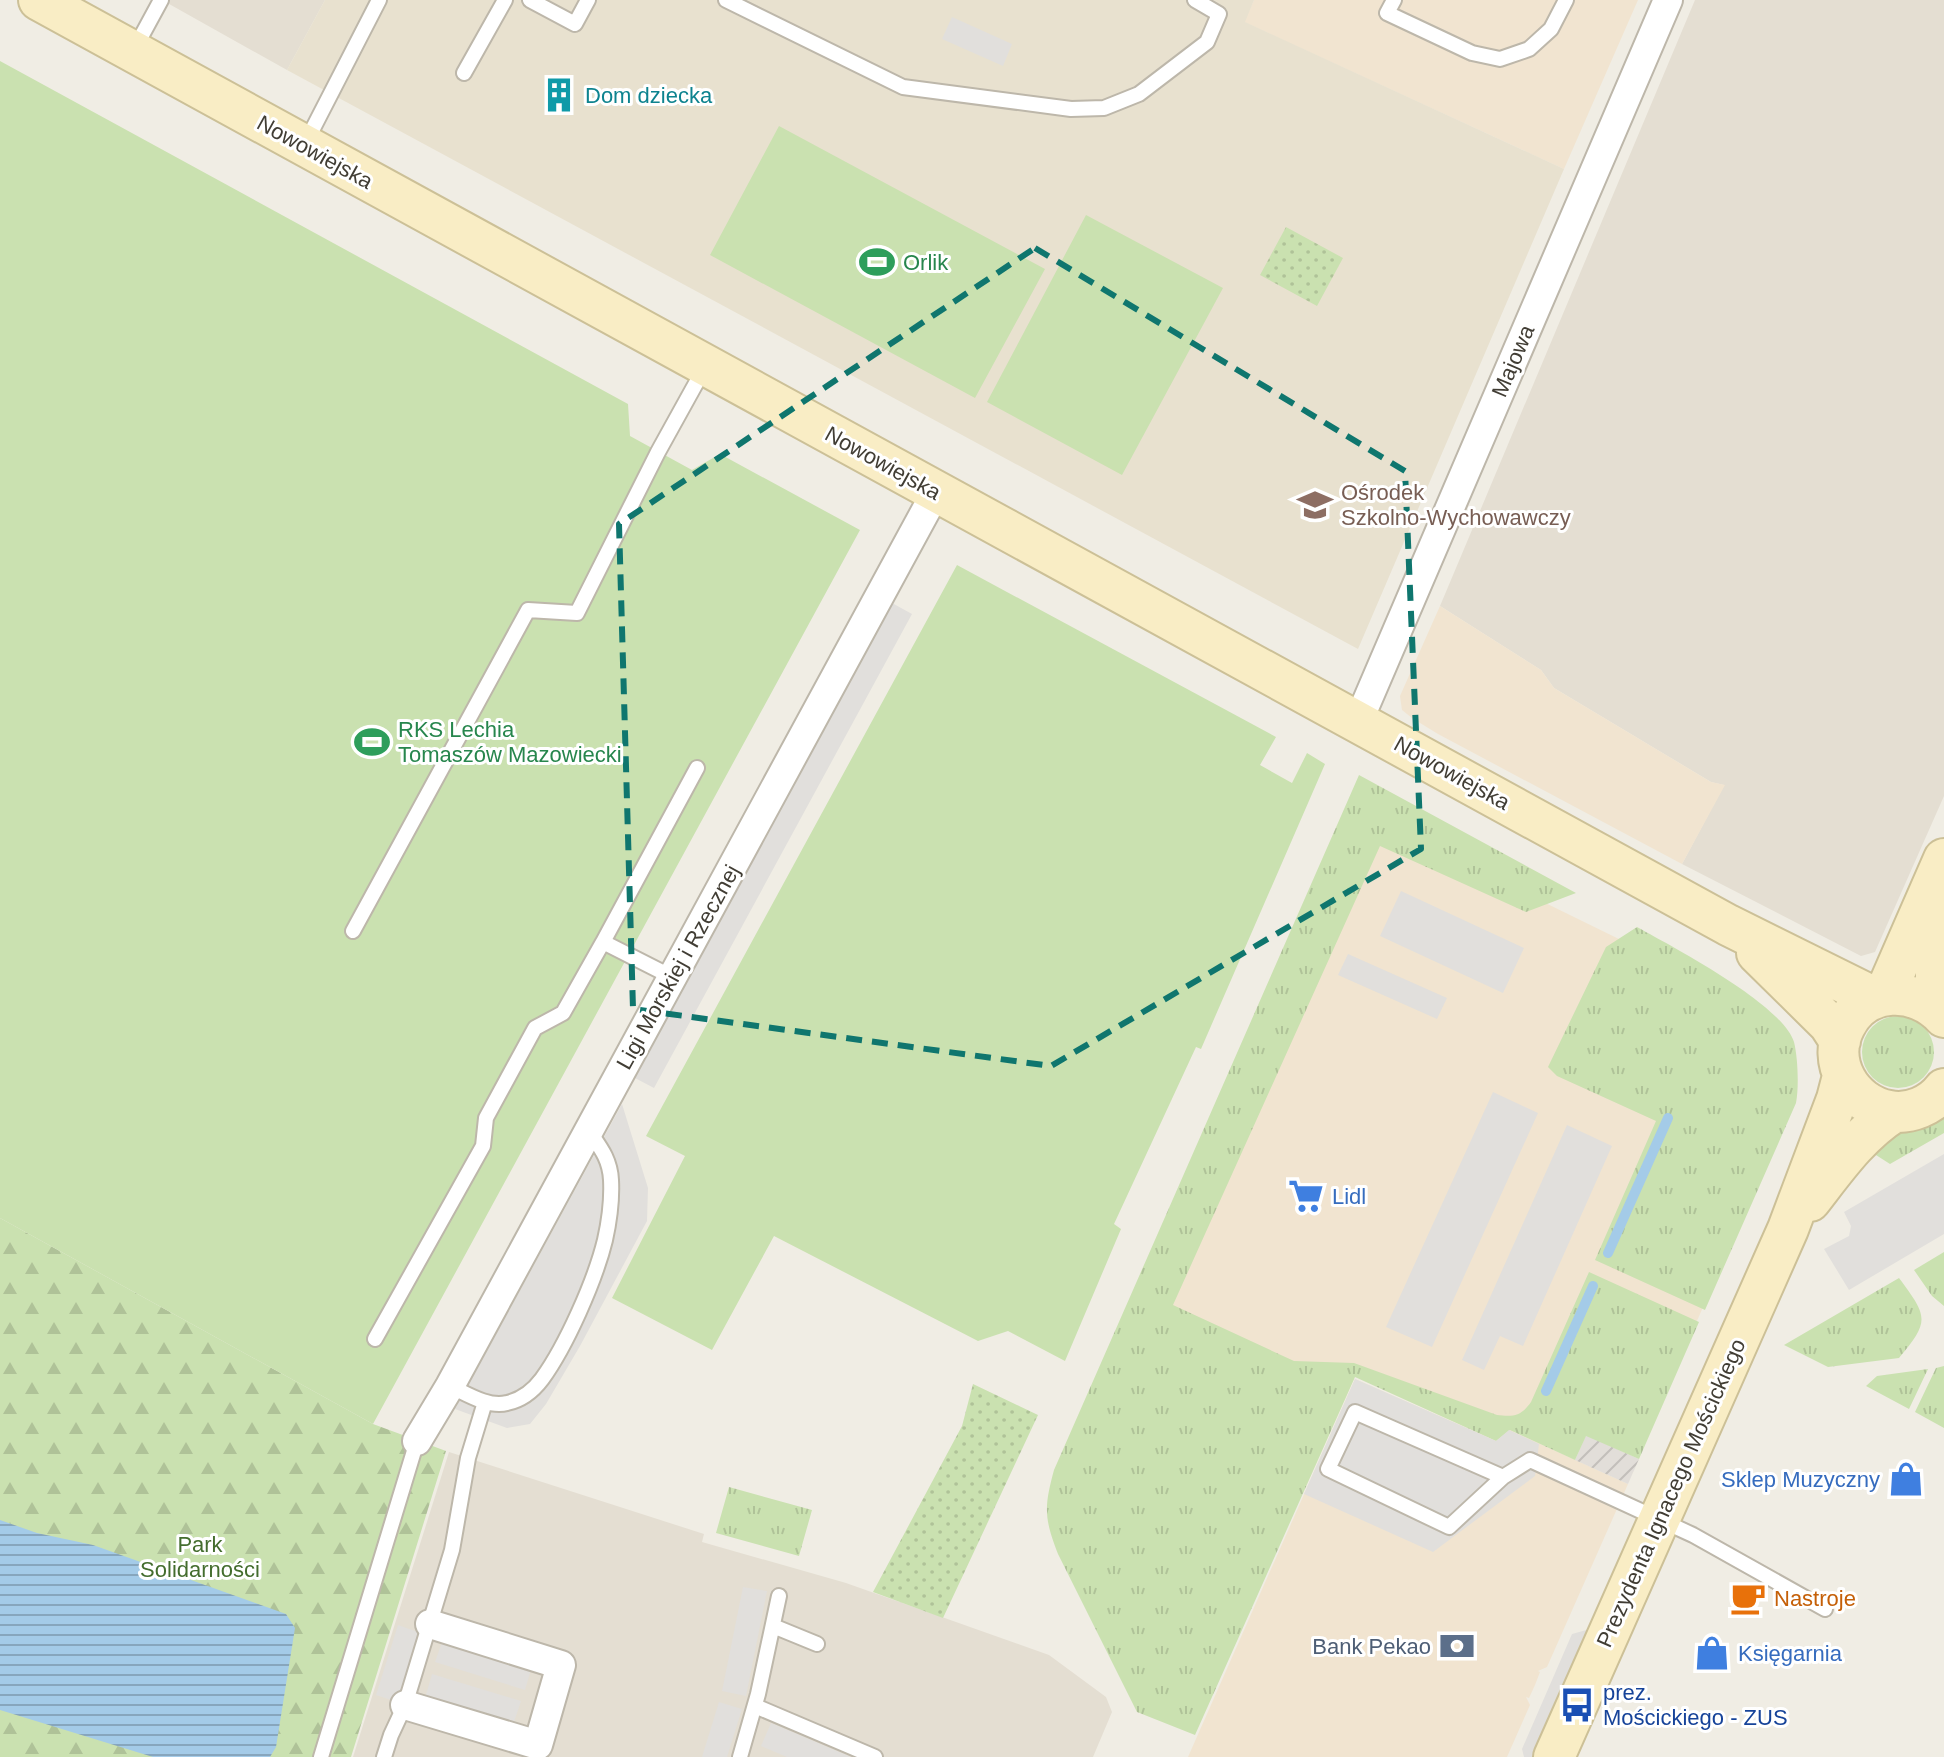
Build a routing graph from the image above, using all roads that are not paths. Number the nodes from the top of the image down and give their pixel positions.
1 (39, 0) edge
2 (161, 0) edge
3 (379, 0) edge
4 (505, 0) edge
5 (530, 0) edge
6 (588, 0) edge
7 (726, 0) edge
8 (1195, 0) edge
9 (1394, 0) edge
10 (1566, 0) edge
11 (1668, 0) edge
12 (133, 52) junction
13 (464, 73) dead end
14 (304, 146) junction
15 (705, 366) junction
16 (936, 492) junction
17 (1358, 722) junction
18 (697, 768) dead end
19 (1944, 859) edge
20 (1944, 908) edge
21 (1728, 925) junction
22 (353, 931) dead end
23 (603, 942) junction
24 (672, 977) junction
25 (1880, 996) junction
26 (1940, 1012) edge
27 (1841, 1058) junction
28 (1940, 1096) edge
29 (1894, 1112) junction
30 (589, 1131) junction
31 (1788, 1229) junction
32 (375, 1339) dead end
33 (450, 1386) junction
34 (485, 1402) junction
35 (417, 1441) joint
36 (1503, 1477) junction
37 (1659, 1518) junction
38 (779, 1596) dead end
39 (1825, 1609) dead end
40 (430, 1624) junction
41 (773, 1626) junction
42 (817, 1644) dead end
43 (405, 1705) junction
44 (755, 1706) junction
45 (321, 1757) edge
46 (384, 1757) edge
47 (740, 1757) edge
48 (875, 1757) edge
49 (1554, 1757) edge

1 - 12 street, Nowowiejska
2 - 12 lane
3 - 14 lane
4 - 13 lane
5 - 6 lane
7 - 8 lane
9 - 10 lane
11 - 17 street, Majowa
12 - 14 street, Nowowiejska
14 - 15 street, Nowowiejska
15 - 16 street, Nowowiejska
15 - 22 lane
16 - 17 street, Nowowiejska
16 - 24 street, Ligi Morskiej i Rzecznej
17 - 21 street, Nowowiejska
18 - 23 lane
19 - 25 street
20 - 26 street
21 - 25 street, Nowowiejska
21 - 27 street, Nowowiejska
23 - 24 lane
23 - 32 lane
24 - 30 street, Ligi Morskiej i Rzecznej
25 - 26 street, Nowowiejska
25 - 27 street, Prezydenta Ignacego Mościckiego
27 - 29 street, Nowowiejska
27 - 31 street, Prezydenta Ignacego Mościckiego
28 - 29 street
29 - 31 street, Prezydenta Ignacego Mościckiego
30 - 33 street, Ligi Morskiej i Rzecznej
30 - 34 lane
31 - 37 street, Prezydenta Ignacego Mościckiego
33 - 34 lane
33 - 35 street, Ligi Morskiej i Rzecznej
34 - 40 lane
35 - 45 lane
36 - 36 lane
36 - 37 lane
37 - 39 lane
37 - 49 street, Prezydenta Ignacego Mościckiego
38 - 41 lane
40 - 43 lane
40 - 43 street
41 - 42 lane
41 - 44 lane
43 - 46 lane
44 - 47 lane
44 - 48 lane

